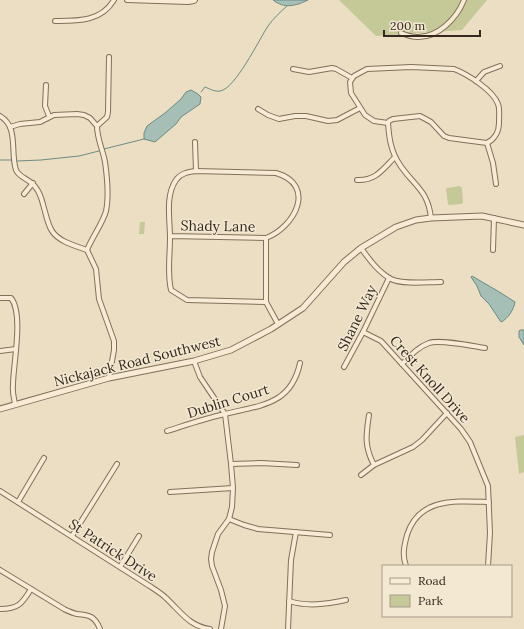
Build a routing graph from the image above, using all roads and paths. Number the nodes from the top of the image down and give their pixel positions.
1 (114, 0) edge
2 (127, 0) edge
3 (195, 0) edge
4 (464, 0) edge
5 (55, 21) dead end
6 (401, 33) dead end
7 (109, 57) dead end
8 (500, 66) dead end
9 (293, 69) dead end
10 (352, 78) junction
11 (476, 81) junction
12 (46, 85) dead end
13 (360, 108) junction
14 (258, 109) dead end
15 (0, 116) edge
16 (49, 116) junction
17 (388, 123) junction
18 (97, 126) junction
19 (10, 127) junction
20 (196, 142) dead end
21 (487, 143) junction
22 (395, 156) junction
23 (196, 171) junction
24 (357, 180) dead end
25 (33, 183) junction
26 (496, 184) dead end
27 (24, 194) dead end
28 (431, 218) junction
29 (494, 218) junction
30 (524, 225) edge
31 (170, 236) junction
32 (266, 238) junction
33 (361, 248) junction
34 (87, 250) junction
35 (493, 250) dead end
36 (389, 278) junction
37 (441, 282) dead end
38 (0, 298) edge
39 (266, 302) junction
40 (278, 324) junction
41 (363, 332) junction
42 (485, 348) dead end
43 (16, 349) junction
44 (0, 351) edge
45 (194, 361) junction
46 (300, 363) dead end
47 (402, 364) junction
48 (344, 367) dead end
49 (110, 378) junction
50 (15, 404) junction
51 (0, 408) edge
52 (447, 413) junction
53 (225, 414) junction
54 (369, 415) dead end
55 (167, 431) dead end
56 (44, 458) dead end
57 (117, 464) dead end
58 (230, 464) junction
59 (297, 465) dead end
60 (374, 465) junction
61 (361, 475) dead end
62 (233, 488) junction
63 (0, 491) edge
64 (170, 492) dead end
65 (18, 502) junction
66 (489, 502) junction
67 (229, 519) junction
68 (296, 532) junction
69 (330, 535) dead end
70 (72, 536) junction
71 (139, 536) dead end
72 (406, 565) edge
73 (488, 565) edge
74 (120, 567) junction
75 (0, 570) edge
76 (31, 590) junction
77 (346, 600) dead end
78 (289, 601) junction
79 (0, 609) edge
80 (100, 629) edge
81 (210, 629) edge
82 (221, 629) edge
83 (288, 629) edge

1 - 5 street
2 - 3 street
4 - 6 street
7 - 18 street
8 - 11 street
9 - 10 street
10 - 11 street
10 - 13 street
11 - 21 street
12 - 16 street
13 - 14 street
13 - 17 street
15 - 19 street
16 - 18 street
16 - 19 street
17 - 21 street
17 - 22 street
18 - 34 street
19 - 25 street
20 - 23 street
21 - 26 street
22 - 24 street
22 - 28 street
23 - 31 street
23 - 32 street
25 - 27 street
25 - 34 street
28 - 29 street, Nickajack Road Southwest
28 - 33 street, Nickajack Road Southwest
29 - 30 street, Nickajack Road Southwest
29 - 35 street
31 - 32 street, Shady Lane
31 - 39 street
32 - 39 street
33 - 36 street
33 - 40 street, Nickajack Road Southwest
34 - 49 street
36 - 37 street
36 - 41 street, Shane Way
38 - 43 street
39 - 40 street
40 - 45 street, Nickajack Road Southwest
41 - 47 street, Crest Knoll Drive
41 - 48 street, Shane Way
42 - 47 street
43 - 44 street
43 - 50 street
45 - 49 street, Nickajack Road Southwest
45 - 53 street
46 - 53 street, Dublin Court
47 - 52 street, Crest Knoll Drive
49 - 50 street, Nickajack Road Southwest
50 - 51 street, Nickajack Road Southwest
52 - 60 street
52 - 66 street, Crest Knoll Drive
53 - 55 street, Dublin Court
53 - 58 street
54 - 60 street
56 - 65 street
57 - 70 street
58 - 59 street
58 - 62 street
60 - 61 street
62 - 64 street
62 - 67 street
63 - 65 street, St Patrick Drive
65 - 70 street, St Patrick Drive
66 - 72 street
66 - 73 street, Crest Knoll Drive
67 - 68 street
67 - 82 street
68 - 69 street
68 - 78 street
70 - 74 street, St Patrick Drive
71 - 74 street
74 - 81 street, St Patrick Drive
75 - 76 street
76 - 79 street
76 - 80 street
77 - 78 street
78 - 83 street

